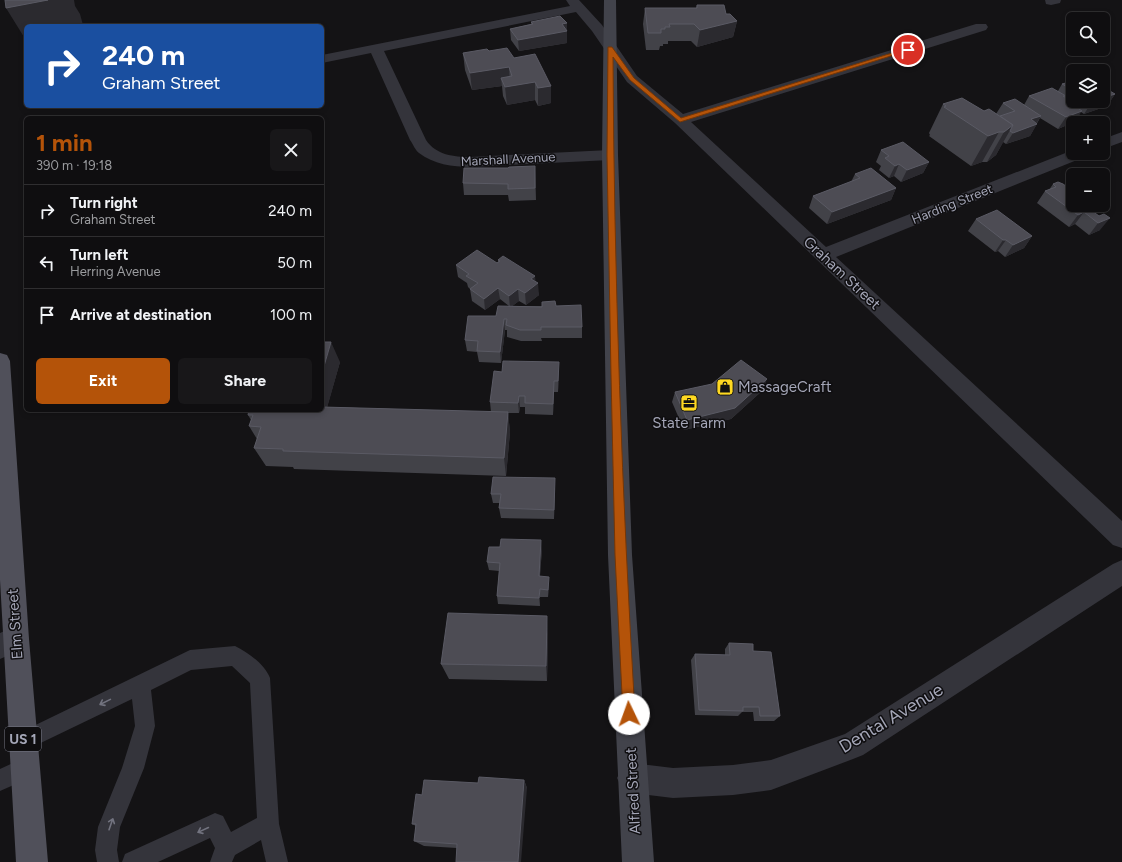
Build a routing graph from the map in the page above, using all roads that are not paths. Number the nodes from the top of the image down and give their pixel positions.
1 (610, 0) edge
2 (576, 4) edge
3 (981, 27) dead end
4 (376, 48) junction
5 (610, 49) junction
6 (324, 59) edge
7 (680, 120) junction
8 (1122, 137) edge
9 (1110, 141) edge
10 (610, 155) junction
11 (1066, 159) edge
12 (823, 255) junction
13 (0, 361) edge
14 (1122, 537) edge
15 (1122, 572) edge
16 (8, 643) edge
17 (140, 685) junction
18 (24, 741) junction
19 (26, 768) junction
20 (632, 778) junction
21 (0, 780) edge
22 (268, 824) junction
23 (224, 854) edge
24 (32, 862) edge
25 (108, 862) edge
26 (133, 862) edge
27 (277, 862) edge
28 (638, 862) edge

1 - 5 main road, Alfred Street
2 - 4 street
2 - 5 street, Graham Street
3 - 7 street
4 - 6 street
4 - 10 street, Marshall Avenue
5 - 7 street, Graham Street
5 - 10 main road, Alfred Street
7 - 12 street, Graham Street
8 - 9 street
10 - 20 main road, Alfred Street
11 - 12 street, Harding Street
12 - 14 street, Graham Street
13 - 16 main road, Elm Street / US 1
15 - 20 street, Dental Avenue
16 - 18 main road, Elm Street / US 1
17 -> 18 lane
17 - 22 lane
25 -> 17 lane
18 - 19 main road, Elm Street / US 1
19 - 21 lane
19 - 24 main road, Elm Street / US 1
20 - 28 main road, Alfred Street
22 - 23 lane
22 - 27 lane
23 -> 26 lane

